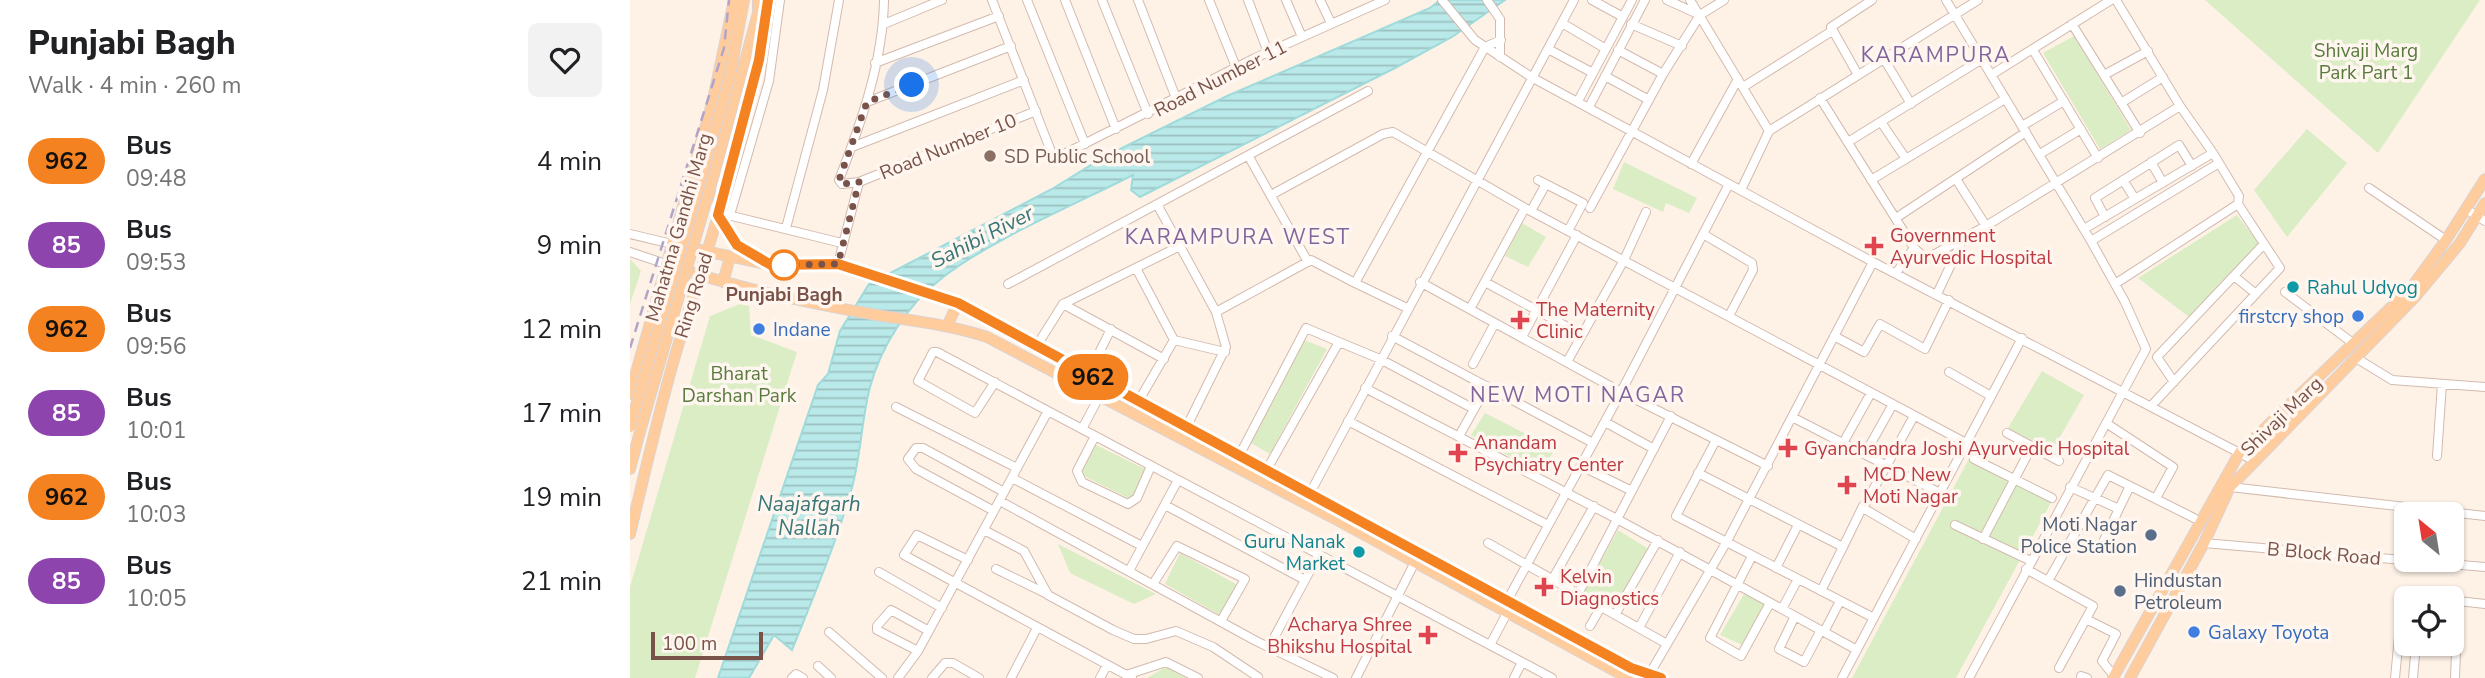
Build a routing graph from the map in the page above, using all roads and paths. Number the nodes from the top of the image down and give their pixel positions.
1 (734, 0) edge
2 (758, 0) edge
3 (768, 0) edge
4 (780, 0) edge
5 (839, 0) edge
6 (884, 0) edge
7 (942, 0) edge
8 (992, 0) edge
9 (1027, 0) edge
10 (1065, 0) edge
11 (1102, 0) edge
12 (1138, 0) edge
13 (1209, 0) edge
14 (1248, 0) edge
15 (1286, 0) edge
16 (1321, 0) edge
17 (1357, 0) edge
18 (1385, 0) edge
19 (1443, 0) edge
20 (1487, 0) edge
21 (1574, 0) edge
22 (1592, 0) edge
23 (1632, 0) edge
24 (1645, 0) edge
25 (1667, 0) edge
26 (1690, 0) edge
27 (1724, 0) edge
28 (1872, 0) edge
29 (1945, 0) edge
30 (1978, 0) edge
31 (2113, 0) edge
32 (743, 5) edge
33 (1362, 11) junction
34 (758, 13) junction
35 (1954, 14) junction
36 (1700, 15) junction
37 (999, 16) junction
38 (1623, 17) junction
39 (1331, 23) junction
40 (1562, 23) junction
41 (884, 24) junction
42 (1631, 24) junction
43 (2072, 24) junction
44 (1832, 31) junction
45 (1302, 37) junction
46 (1501, 40) junction
47 (1011, 46) junction
48 (1682, 46) junction
49 (1485, 47) junction
50 (1548, 49) junction
51 (1606, 49) junction
52 (1618, 50) junction
53 (2033, 50) junction
54 (2148, 51) junction
55 (1268, 52) junction
56 (1500, 57) junction
57 (1884, 59) junction
58 (1982, 59) junction
59 (759, 60) junction
60 (875, 63) junction
61 (1236, 67) junction
62 (1593, 73) junction
63 (1663, 74) junction
64 (1858, 75) junction
65 (1991, 75) junction
66 (2104, 75) junction
67 (1605, 76) junction
68 (2163, 77) junction
69 (1533, 78) junction
70 (1024, 80) junction
71 (1741, 83) junction
72 (1368, 91) dead end
73 (1176, 98) junction
74 (1820, 98) junction
75 (2005, 99) junction
76 (1649, 100) junction
77 (1578, 101) junction
78 (2064, 101) junction
79 (867, 102) junction
80 (2121, 103) junction
81 (1911, 104) junction
82 (2180, 106) junction
83 (1589, 107) junction
84 (1036, 111) junction
85 (1148, 114) junction
86 (1881, 121) junction
87 (1116, 129) junction
88 (2024, 129) junction
89 (2081, 129) junction
90 (1631, 131) junction
91 (1769, 131) junction
92 (2140, 133) junction
93 (1848, 142) junction
94 (1085, 144) junction
95 (852, 147) junction
96 (1427, 153) junction
97 (2213, 153) junction
98 (2039, 154) junction
99 (1249, 157) junction
100 (2098, 158) junction
101 (1906, 159) junction
102 (2151, 163) junction
103 (2219, 163) junction
104 (1691, 164) junction
105 (2192, 166) junction
106 (692, 177) junction
107 (1956, 179) junction
108 (1476, 180) junction
109 (1871, 180) junction
110 (2123, 180) junction
111 (2485, 180) edge
112 (859, 182) junction
113 (2057, 183) junction
114 (2163, 183) junction
115 (1729, 184) junction
116 (725, 188) junction
117 (2369, 188) dead end
118 (1741, 190) junction
119 (1271, 195) junction
120 (2135, 199) junction
121 (2485, 202) edge
122 (2238, 204) junction
123 (1158, 206) junction
124 (1590, 208) dead end
125 (2466, 209) junction
126 (1528, 210) junction
127 (1646, 212) dead end
128 (718, 214) junction
129 (730, 215) junction
130 (2105, 217) junction
131 (1896, 218) junction
132 (2481, 218) edge
133 (1986, 226) junction
134 (786, 228) junction
135 (2084, 229) junction
136 (1573, 233) junction
137 (630, 234) edge
138 (1703, 234) junction
139 (1963, 239) junction
140 (2446, 240) junction
141 (2091, 241) junction
142 (842, 243) junction
143 (672, 244) junction
144 (2264, 244) junction
145 (1180, 246) junction
146 (1914, 248) junction
147 (630, 252) edge
148 (706, 252) junction
149 (730, 257) junction
150 (1624, 260) junction
151 (1308, 262) junction
152 (1873, 262) junction
153 (838, 264) junction
154 (771, 265) junction
155 (671, 266) junction
156 (1136, 268) junction
157 (1896, 273) junction
158 (699, 274) junction
159 (2234, 276) junction
160 (723, 282) junction
161 (1420, 282) junction
162 (1485, 282) junction
163 (1355, 283) junction
164 (2115, 284) junction
165 (1008, 285) dead end
166 (1674, 287) junction
167 (2285, 292) dead end
168 (1937, 294) junction
169 (2256, 294) junction
170 (1949, 300) junction
171 (958, 303) junction
172 (1063, 304) junction
173 (1406, 308) junction
174 (1470, 309) junction
175 (1537, 309) junction
176 (1216, 312) junction
177 (1729, 316) junction
178 (1495, 323) junction
179 (948, 324) junction
180 (1111, 329) junction
181 (1582, 335) junction
182 (1834, 335) junction
183 (1392, 336) junction
184 (1522, 337) junction
185 (2022, 338) junction
186 (1174, 340) junction
187 (1339, 342) junction
188 (2354, 344) junction
189 (1036, 347) junction
190 (676, 351) junction
191 (1225, 352) junction
192 (642, 355) junction
193 (2356, 358) junction
194 (1164, 359) junction
195 (1380, 359) junction
196 (1567, 362) junction
197 (1473, 364) dead end
198 (1819, 364) junction
199 (1949, 372) dead end
200 (1088, 375) junction
201 (995, 382) junction
202 (2174, 382) junction
203 (2442, 384) junction
204 (1487, 386) junction
205 (2485, 387) edge
206 (1365, 388) junction
207 (2124, 391) junction
208 (1621, 392) junction
209 (1871, 393) junction
210 (630, 394) edge
211 (1991, 396) junction
212 (1099, 397) junction
213 (1138, 402) junction
214 (1893, 404) junction
215 (2152, 405) junction
216 (896, 407) dead end
217 (1474, 409) junction
218 (1048, 411) junction
219 (1671, 416) junction
220 (1914, 416) junction
221 (1792, 417) junction
222 (1348, 421) junction
223 (1605, 422) junction
224 (2106, 423) junction
225 (630, 427) edge
226 (1186, 428) junction
227 (1082, 429) junction
228 (2007, 433) dead end
229 (1095, 436) junction
230 (1459, 436) junction
231 (1716, 440) junction
232 (1593, 443) junction
233 (1843, 443) junction
234 (1966, 443) junction
235 (2032, 446) junction
236 (1654, 449) junction
237 (2241, 452) junction
238 (1866, 454) junction
239 (1239, 456) junction
240 (2437, 456) dead end
241 (1974, 459) dead end
242 (2253, 460) junction
243 (2059, 461) dead end
244 (1887, 465) junction
245 (1151, 466) junction
246 (1581, 466) junction
247 (1768, 466) junction
248 (1017, 468) junction
249 (630, 469) edge
250 (1266, 471) junction
251 (1698, 474) junction
252 (1012, 478) junction
253 (2015, 480) junction
254 (1178, 481) junction
255 (2130, 486) junction
256 (2070, 487) junction
257 (2230, 487) junction
258 (1632, 491) junction
259 (1566, 492) junction
260 (1940, 493) junction
261 (1309, 495) junction
262 (1002, 497) junction
263 (2095, 497) junction
264 (2052, 498) dead end
265 (2156, 498) junction
266 (1749, 499) junction
267 (1165, 505) junction
268 (1594, 506) junction
269 (1863, 506) junction
270 (2119, 509) junction
271 (994, 511) junction
272 (2485, 516) edge
273 (2194, 518) dead end
274 (1617, 519) junction
275 (1548, 525) junction
276 (1798, 525) junction
277 (1955, 525) dead end
278 (984, 530) junction
279 (630, 534) edge
280 (1916, 539) junction
281 (1983, 539) junction
282 (1658, 540) junction
283 (2104, 540) dead end
284 (1488, 543) dead end
285 (1726, 543) junction
286 (2204, 543) junction
287 (1142, 546) junction
288 (1843, 547) junction
289 (1680, 552) junction
290 (1319, 554) junction
291 (1752, 556) junction
292 (968, 560) junction
293 (2031, 561) junction
294 (1415, 562) junction
295 (1526, 565) junction
296 (2485, 567) edge
297 (1776, 568) junction
298 (996, 569) dead end
299 (2026, 569) junction
300 (1710, 570) junction
301 (1129, 571) junction
302 (879, 572) dead end
303 (1798, 579) junction
304 (1305, 580) junction
305 (1552, 580) junction
306 (2048, 581) junction
307 (955, 584) junction
308 (1153, 584) junction
309 (1737, 585) junction
310 (1821, 591) junction
311 (1578, 594) junction
312 (1048, 595) junction
313 (1398, 596) junction
314 (1507, 601) junction
315 (1840, 601) junction
316 (1770, 603) junction
317 (2485, 604) edge
318 (1601, 607) junction
319 (942, 608) junction
320 (1782, 609) junction
321 (1507, 613) junction
322 (1615, 615) junction
323 (1795, 616) junction
324 (1874, 618) junction
325 (2086, 619) junction
326 (1221, 621) junction
327 (1590, 626) dead end
328 (1037, 628) junction
329 (1639, 628) junction
330 (929, 631) junction
331 (1822, 631) junction
332 (829, 632) dead end
333 (1667, 644) junction
334 (1490, 645) junction
335 (1269, 647) junction
336 (1857, 650) junction
337 (918, 652) junction
338 (2397, 656) edge
339 (2415, 656) edge
340 (1522, 662) junction
341 (2137, 664) junction
342 (1107, 665) junction
343 (818, 666) dead end
344 (2059, 668) dead end
345 (1318, 675) edge
346 (1649, 675) junction
347 (1129, 676) edge
348 (2113, 677) edge
349 (792, 678) edge
350 (803, 678) edge
351 (831, 678) edge
352 (882, 678) edge
353 (898, 678) edge
354 (932, 678) edge
355 (979, 678) edge
356 (1012, 678) edge
357 (1100, 678) edge
358 (1198, 678) edge
359 (1259, 678) edge
360 (1333, 678) edge
361 (1356, 678) edge
362 (1514, 678) edge
363 (1552, 678) edge
364 (1628, 678) edge
365 (1661, 678) edge
366 (1842, 678) edge
367 (1969, 678) edge
368 (2130, 678) edge
369 (2136, 678) edge
370 (2395, 678) edge
371 (2413, 678) edge
372 (2455, 678) edge

1 - 106 main road, Mahatma Gandhi Marg
2 - 34 main road
3 - 59 main road, Ring Road
4 - 129 street
5 - 134 street
6 - 41 street
7 - 41 street
8 - 37 street
9 - 94 street
10 - 87 street
11 - 85 street
12 - 73 street
13 - 61 street
14 - 55 street
15 - 45 street
16 - 39 street
17 - 33 street
18 - 33 street, Road Number 11
19 - 49 street
20 - 46 street
21 - 40 street
22 - 38 street
23 - 38 street
24 - 42 street
25 - 36 street
26 - 36 street
27 - 36 street
28 - 44 street
29 - 35 street
30 - 35 street
31 - 43 street
31 - 54 street
32 - 225 main road, bridge
33 - 39 street, Road Number 11
34 - 59 main road
34 - 249 main road, bridge
35 - 57 street
35 - 58 street
36 - 48 street
36 - 71 street
37 - 47 street
37 - 60 street
38 - 51 street
39 - 45 street, Road Number 11
40 - 50 street
40 - 51 street
41 - 60 street
42 - 48 street
42 - 52 street
43 - 53 street
43 - 66 street
44 - 64 street
44 - 71 street
45 - 55 street, Road Number 11
46 - 49 street
46 - 56 street
47 - 70 street
47 - 79 street
48 - 63 street
49 - 56 street
49 - 96 street
50 - 62 street
50 - 69 street
51 - 62 street
52 - 63 street
52 - 67 street
53 - 65 street
53 - 78 street
54 - 66 street
54 - 68 street
55 - 61 street, Road Number 11
56 - 69 street
57 - 64 street
57 - 81 street
58 - 65 street
58 - 81 street
59 - 116 main road, Ring Road
60 - 79 street
61 - 73 street, Road Number 11
62 - 77 street
63 - 76 street
64 - 74 street
65 - 75 street
66 - 80 street
67 - 76 street
67 - 83 street
68 - 80 street
68 - 82 street
69 - 77 street
69 - 108 street
70 - 84 street
70 - 95 street
71 - 91 street
71 - 104 street
72 - 99 street
73 - 85 street, Road Number 11
74 - 91 street
74 - 93 street
75 - 88 street
75 - 101 street
76 - 90 street
77 - 83 street
78 - 88 street
78 - 89 street
79 - 95 street
80 - 92 street
81 - 86 street
82 - 92 street
82 - 97 street
83 - 90 street
84 - 94 street, Road Number 11
84 - 112 street, Road Number 10
85 - 87 street, Road Number 11
86 - 93 street
86 - 101 street
87 - 94 street, Road Number 11
88 - 98 street
88 - 107 street
89 - 98 street
89 - 100 street
90 - 104 street
90 - 124 street
91 - 118 street
92 - 100 street
93 - 109 street
95 - 112 street
96 - 108 street
96 - 119 street
96 - 163 street
97 - 103 street
97 - 105 street
98 - 113 street
99 - 119 street
99 - 123 street
100 - 113 street
101 - 109 street
102 - 105 street
102 - 110 street
102 - 114 street
103 - 122 street
103 - 141 street
104 - 115 street
105 - 114 street
106 - 116 main road
106 - 143 main road, Mahatma Gandhi Marg
107 - 131 street
107 - 133 street
108 - 126 street
108 - 161 street
109 - 131 street
110 - 120 street
110 - 130 street
111 - 125 main road, Shivaji Marg
112 - 142 street
113 - 133 street
113 - 135 street
114 - 120 street
115 - 118 street
115 - 138 street
116 - 128 main road, Ring Road
117 - 140 street
118 - 152 street
119 - 151 street
120 - 130 street
121 - 132 main road, Shivaji Marg
122 - 144 street
122 - 164 street
123 - 145 street
123 - 165 street
125 - 132 street
125 - 140 main road, Shivaji Marg
126 - 136 street
126 - 136 street
126 - 162 street
127 - 150 street
128 - 129 street
128 - 148 main road, Ring Road
128 - 154 main road
129 - 134 street
130 - 135 street
131 - 146 street
132 - 193 main road, Shivaji Marg
133 - 139 street
134 - 142 street
135 - 141 street
136 - 150 street
136 - 175 street
137 - 143 street
138 - 166 street
138 - 177 street
139 - 146 street
139 - 168 street
140 - 188 main road, Shivaji Marg
141 - 164 street
142 - 153 street
143 - 148 main road
143 - 155 main road, Mahatma Gandhi Marg
144 - 159 street
144 - 169 street
145 - 156 street
145 - 176 street
146 - 157 street
147 - 155 street
148 - 149 main road
148 - 158 main road, Ring Road
149 - 154 main road
149 - 160 main road
150 - 166 street
150 - 181 street
151 - 163 street
151 - 176 street
152 - 157 street
152 - 182 street
153 - 154 main road
153 - 171 main road
155 - 158 main road
155 - 192 main road, Mahatma Gandhi Marg
156 - 172 street
156 - 186 street
157 - 168 street
158 - 160 main road
158 - 190 main road, Ring Road
159 - 169 street
159 - 202 street
160 - 179 main road
161 - 173 street
161 - 174 street
162 - 174 street
162 - 175 street
163 - 173 street
164 - 207 street
166 - 177 street
166 - 208 street
167 - 188 street
168 - 170 street
169 - 202 street
170 - 182 street
170 - 185 street
171 - 179 main road
171 - 189 main road
172 - 180 street
172 - 189 street
173 - 183 street
174 - 178 street
175 - 181 street
175 - 184 street
176 - 191 street
177 - 198 street
178 - 184 street
178 - 197 street
179 - 212 main road
180 - 194 street
180 - 200 street
181 - 196 street
182 - 198 street
183 - 195 street
183 - 204 street
184 - 196 street
185 - 207 street
185 - 211 street
186 - 191 street
186 - 194 street
187 - 195 street
187 - 239 street
187 - 250 street
188 - 237 main road, Shivaji Marg
189 - 200 main road
190 - 192 main road
190 - 279 main road, Ring Road
191 - 226 street
192 - 210 main road, Mahatma Gandhi Marg
193 - 203 street
193 - 242 main road, Shivaji Marg
194 - 213 street
195 - 206 street
195 - 217 street
196 - 208 street
198 - 209 street
198 - 221 street
199 - 211 street
200 - 213 main road
201 - 201 street
201 - 218 street
202 - 215 street
203 - 205 street
203 - 240 street
204 - 217 street
204 - 232 street
206 - 222 street
206 - 230 street
207 - 215 street
207 - 224 street
208 - 219 street
208 - 223 street
209 - 214 street
209 - 233 street
211 - 234 street
212 - 227 street
212 - 294 main road
213 - 226 main road
214 - 220 street
214 - 238 street
215 - 237 street
216 - 248 street
217 - 230 street
218 - 227 street
218 - 248 street
219 - 231 street
219 - 236 street
220 - 234 street
220 - 244 street
221 - 233 street
221 - 247 street
222 - 261 street
222 - 275 street
223 - 232 street
223 - 236 street
224 - 256 street
224 - 265 street
226 - 239 main road
227 - 229 street
228 - 235 street
229 - 245 street
229 - 245 street
230 - 259 street
231 - 247 street
231 - 251 street
232 - 246 street
233 - 238 street
234 - 260 street
235 - 243 street
235 - 253 street
236 - 258 street
237 - 242 street
237 - 348 main road, Shivaji Marg
238 - 244 street
239 - 250 main road
241 - 253 street
242 - 257 main road, Shivaji Marg
244 - 260 street
244 - 269 street
245 - 254 street
246 - 258 street
246 - 259 street
247 - 266 street
248 - 252 street
250 - 261 main road
251 - 266 street
251 - 285 street
252 - 262 street
252 - 287 street
253 - 264 street
253 - 281 street
254 - 267 street
254 - 290 street
255 - 263 street
255 - 265 street
255 - 270 street
256 - 263 street
256 - 293 street
257 - 272 street
257 - 286 main road, Shivaji Marg
258 - 274 street
259 - 268 street
259 - 275 street
260 - 280 street
261 - 314 main road
262 - 271 street
262 - 271 street
262 - 301 street
263 - 270 street
263 - 306 street
265 - 273 street
266 - 276 street
266 - 285 street
267 - 287 street
267 - 304 street
268 - 274 street
268 - 305 street
269 - 280 street
269 - 288 street
270 - 283 street
271 - 278 street
274 - 282 street
274 - 311 street
275 - 295 street
276 - 288 street
276 - 297 street
277 - 281 street
278 - 292 street
278 - 312 street
280 - 324 street
281 - 293 street
282 - 289 street
282 - 322 street
284 - 295 street
285 - 291 street
285 - 300 street
286 - 296 street, B Block Road
286 - 341 main road, Shivaji Marg
287 - 301 street
288 - 310 street
289 - 300 street
289 - 329 street
290 - 304 street
290 - 313 street
291 - 297 street
291 - 309 street
292 - 307 street
292 - 307 street
293 - 299 street
294 - 313 street
294 - 321 main road
295 - 305 street
295 - 314 street
297 - 303 street
298 - 312 street
299 - 306 street
299 - 367 street
300 - 309 street
300 - 333 street
301 - 308 street
302 - 319 street
303 - 310 street
303 - 320 street
304 - 335 street
305 - 311 street
306 - 325 street
307 - 319 street
307 - 328 street
308 - 326 street
308 - 326 street
309 - 316 street
309 - 316 street
310 - 315 street
311 - 318 street
312 - 359 street
313 - 334 street
313 - 361 street
314 - 346 main road
315 - 324 street
315 - 331 street
316 - 320 street
317 - 372 street
318 - 322 street
318 - 327 street
319 - 330 street
320 - 323 street
321 - 334 street
321 - 364 main road
322 - 329 street
323 - 331 street
323 - 331 street
324 - 336 street
325 - 344 street
325 - 348 street
326 - 335 street
328 - 342 street
328 - 356 street
329 - 333 street
330 - 337 street
330 - 337 street
331 - 336 street
332 - 352 street
333 - 346 street
334 - 340 street
335 - 345 street
336 - 366 street
337 - 353 street
338 - 370 street
339 - 371 street
340 - 362 street
340 - 363 street
341 - 368 main road, Shivaji Marg
341 - 369 main road
342 - 347 street
342 - 357 street
343 - 351 street
345 - 360 street
346 - 365 main road
347 - 358 street
349 - 350 street
354 - 355 street

